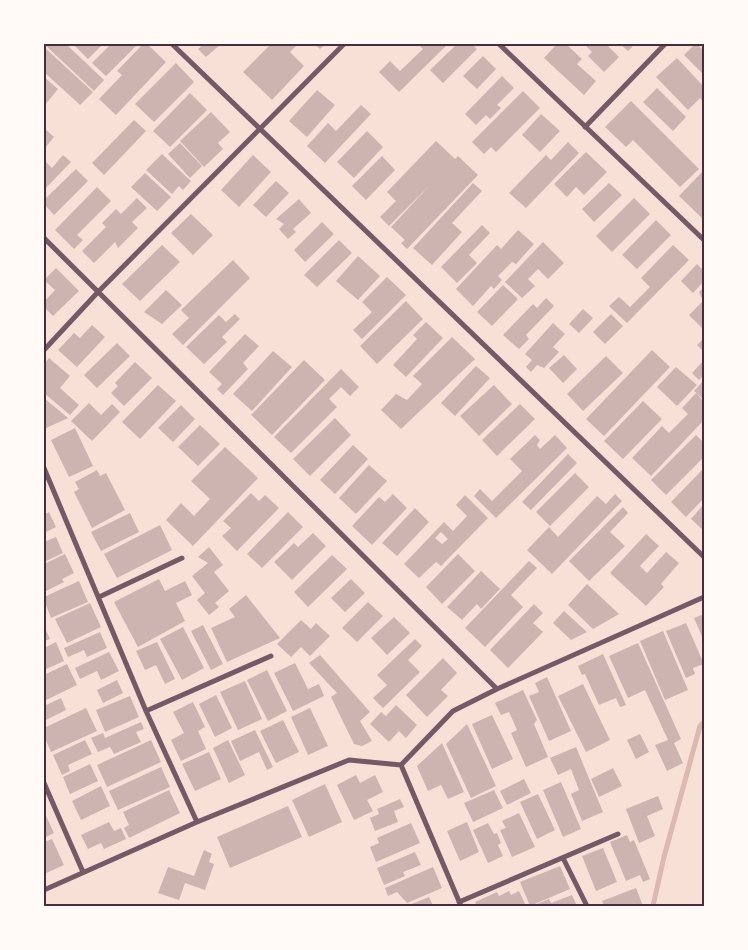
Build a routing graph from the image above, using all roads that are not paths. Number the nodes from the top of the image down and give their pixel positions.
1 (172, 44) edge
2 (344, 44) edge
3 (500, 44) edge
4 (665, 44) edge
5 (585, 127) junction
6 (260, 129) junction
7 (44, 238) edge
8 (704, 240) edge
9 (98, 292) junction
10 (44, 350) edge
11 (44, 468) edge
12 (704, 557) edge
13 (182, 558) dead end
14 (99, 597) junction
15 (704, 598) edge
16 (272, 656) dead end
17 (497, 688) junction
18 (146, 711) junction
19 (401, 765) junction
20 (44, 784) edge
21 (197, 822) junction
22 (618, 834) dead end
23 (563, 858) junction
24 (83, 872) junction
25 (44, 890) edge
26 (460, 904) edge
27 (586, 906) edge

1 - 6 street
2 - 6 street
3 - 5 street
4 - 5 street
5 - 8 street
6 - 9 street
6 - 12 street
7 - 9 street
9 - 10 street
9 - 17 street
11 - 14 street
13 - 14 street
14 - 18 street
15 - 17 street
16 - 18 street
17 - 19 street
18 - 21 street
19 - 21 street
19 - 26 street
20 - 24 street
21 - 24 street
22 - 23 street
23 - 26 street
23 - 27 street
24 - 25 street

